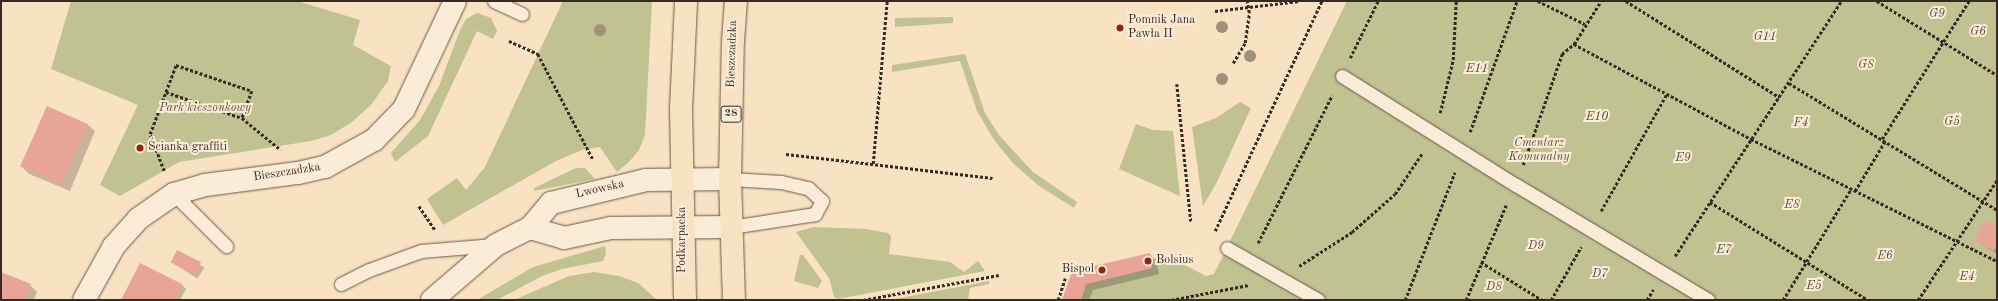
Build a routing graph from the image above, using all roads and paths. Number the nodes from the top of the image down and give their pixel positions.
1 (455, 1) edge
2 (494, 1) edge
3 (686, 1) edge
4 (736, 1) edge
5 (887, 1) edge
6 (1247, 1) edge
7 (1299, 1) edge
8 (1322, 1) edge
9 (1378, 1) edge
10 (1456, 1) edge
11 (1538, 1) edge
12 (1601, 1) edge
13 (1626, 1) edge
14 (1840, 1) edge
15 (1877, 1) edge
16 (1969, 1) edge
17 (1248, 7) junction
18 (1215, 11) dead end
19 (522, 14) dead end
20 (1585, 24) junction
21 (509, 42) dead end
22 (1943, 43) junction
23 (1574, 44) junction
24 (1233, 63) dead end
25 (1997, 75) edge
26 (1342, 76) junction
27 (1789, 83) junction
28 (1176, 84) dead end
29 (166, 92) junction
30 (1666, 95) junction
31 (1779, 97) junction
32 (242, 118) junction
33 (1435, 134) junction
34 (1751, 139) junction
35 (1884, 140) junction
36 (283, 151) dead end
37 (786, 154) dead end
38 (593, 158) dead end
39 (873, 164) junction
40 (165, 174) dead end
41 (993, 178) dead end
42 (730, 179) junction
43 (683, 180) junction
44 (1997, 180) edge
45 (1516, 185) junction
46 (1851, 189) junction
47 (1855, 191) junction
48 (174, 194) junction
49 (1710, 202) junction
50 (1983, 203) junction
51 (419, 206) dead end
52 (1997, 210) edge
53 (1191, 221) dead end
54 (731, 227) junction
55 (530, 228) junction
56 (684, 228) junction
57 (1591, 229) junction
58 (437, 232) dead end
59 (1214, 232) dead end
60 (1957, 242) junction
61 (496, 245) junction
62 (226, 246) dead end
63 (1227, 248) dead end
64 (1250, 260) junction
65 (1997, 261) edge
66 (1481, 262) junction
67 (1807, 262) junction
68 (1664, 273) junction
69 (999, 275) dead end
70 (1065, 278) dead end
71 (1281, 278) junction
72 (341, 284) dead end
73 (84, 300) edge
74 (432, 300) edge
75 (685, 300) edge
76 (734, 300) edge
77 (863, 300) edge
78 (1058, 300) edge
79 (1171, 300) edge
80 (1318, 300) edge
81 (1466, 300) edge
82 (1542, 300) edge
83 (1551, 300) edge
84 (1647, 300) edge
85 (1708, 300) edge
86 (1783, 300) edge
87 (1868, 300) edge
88 (1918, 300) edge

1 - 48 main road, Bieszczadzka
2 - 19 lane
3 - 43 main road
4 - 42 main road, Bieszczadzka / 28
5 - 39 path
6 - 17 path
7 - 17 path
8 - 59 path
9 - 26 path
10 - 33 path
11 - 20 path
12 - 20 path
13 - 31 path
14 - 27 path
15 - 22 path
16 - 22 path
17 - 18 path
17 - 24 path
20 - 23 path
21 - 38 path
22 - 25 path
22 - 35 path
23 - 30 path
23 - 45 path
26 - 33 lane
26 - 64 path
27 - 31 path
27 - 35 path
28 - 53 path
29 - 32 path
29 - 32 path
29 - 40 path
30 - 34 path
30 - 57 path
31 - 34 path
32 - 36 path
33 - 45 lane
33 - 71 path
34 - 46 path
34 - 49 path
35 - 47 path
35 - 50 path
37 - 39 path
39 - 41 path
42 - 43 main road, Lwowska
42 - 54 main road, Bieszczadzka / 28
42 - 54 lane
43 - 55 main road, Lwowska
43 - 56 main road, Podkarpacka
44 - 50 path
45 - 57 lane
45 - 66 path
46 - 47 path
46 - 67 path
47 - 60 path
48 - 62 lane
48 - 73 main road, Bieszczadzka
49 - 67 path
49 - 68 path
50 - 52 path
50 - 60 path
51 - 58 path
54 - 56 main road
54 - 76 main road, 28
55 - 56 main road
55 - 61 main road, Lwowska
56 - 75 main road, Podkarpacka
57 - 68 lane
57 - 83 path
60 - 65 path
60 - 88 path
61 - 72 lane
61 - 74 main road, Lwowska
63 - 64 lane
64 - 71 lane
66 - 81 path
66 - 82 path
67 - 86 path
67 - 87 path
68 - 84 path
68 - 85 lane
69 - 77 path
70 - 78 path
71 - 79 path
71 - 80 lane

